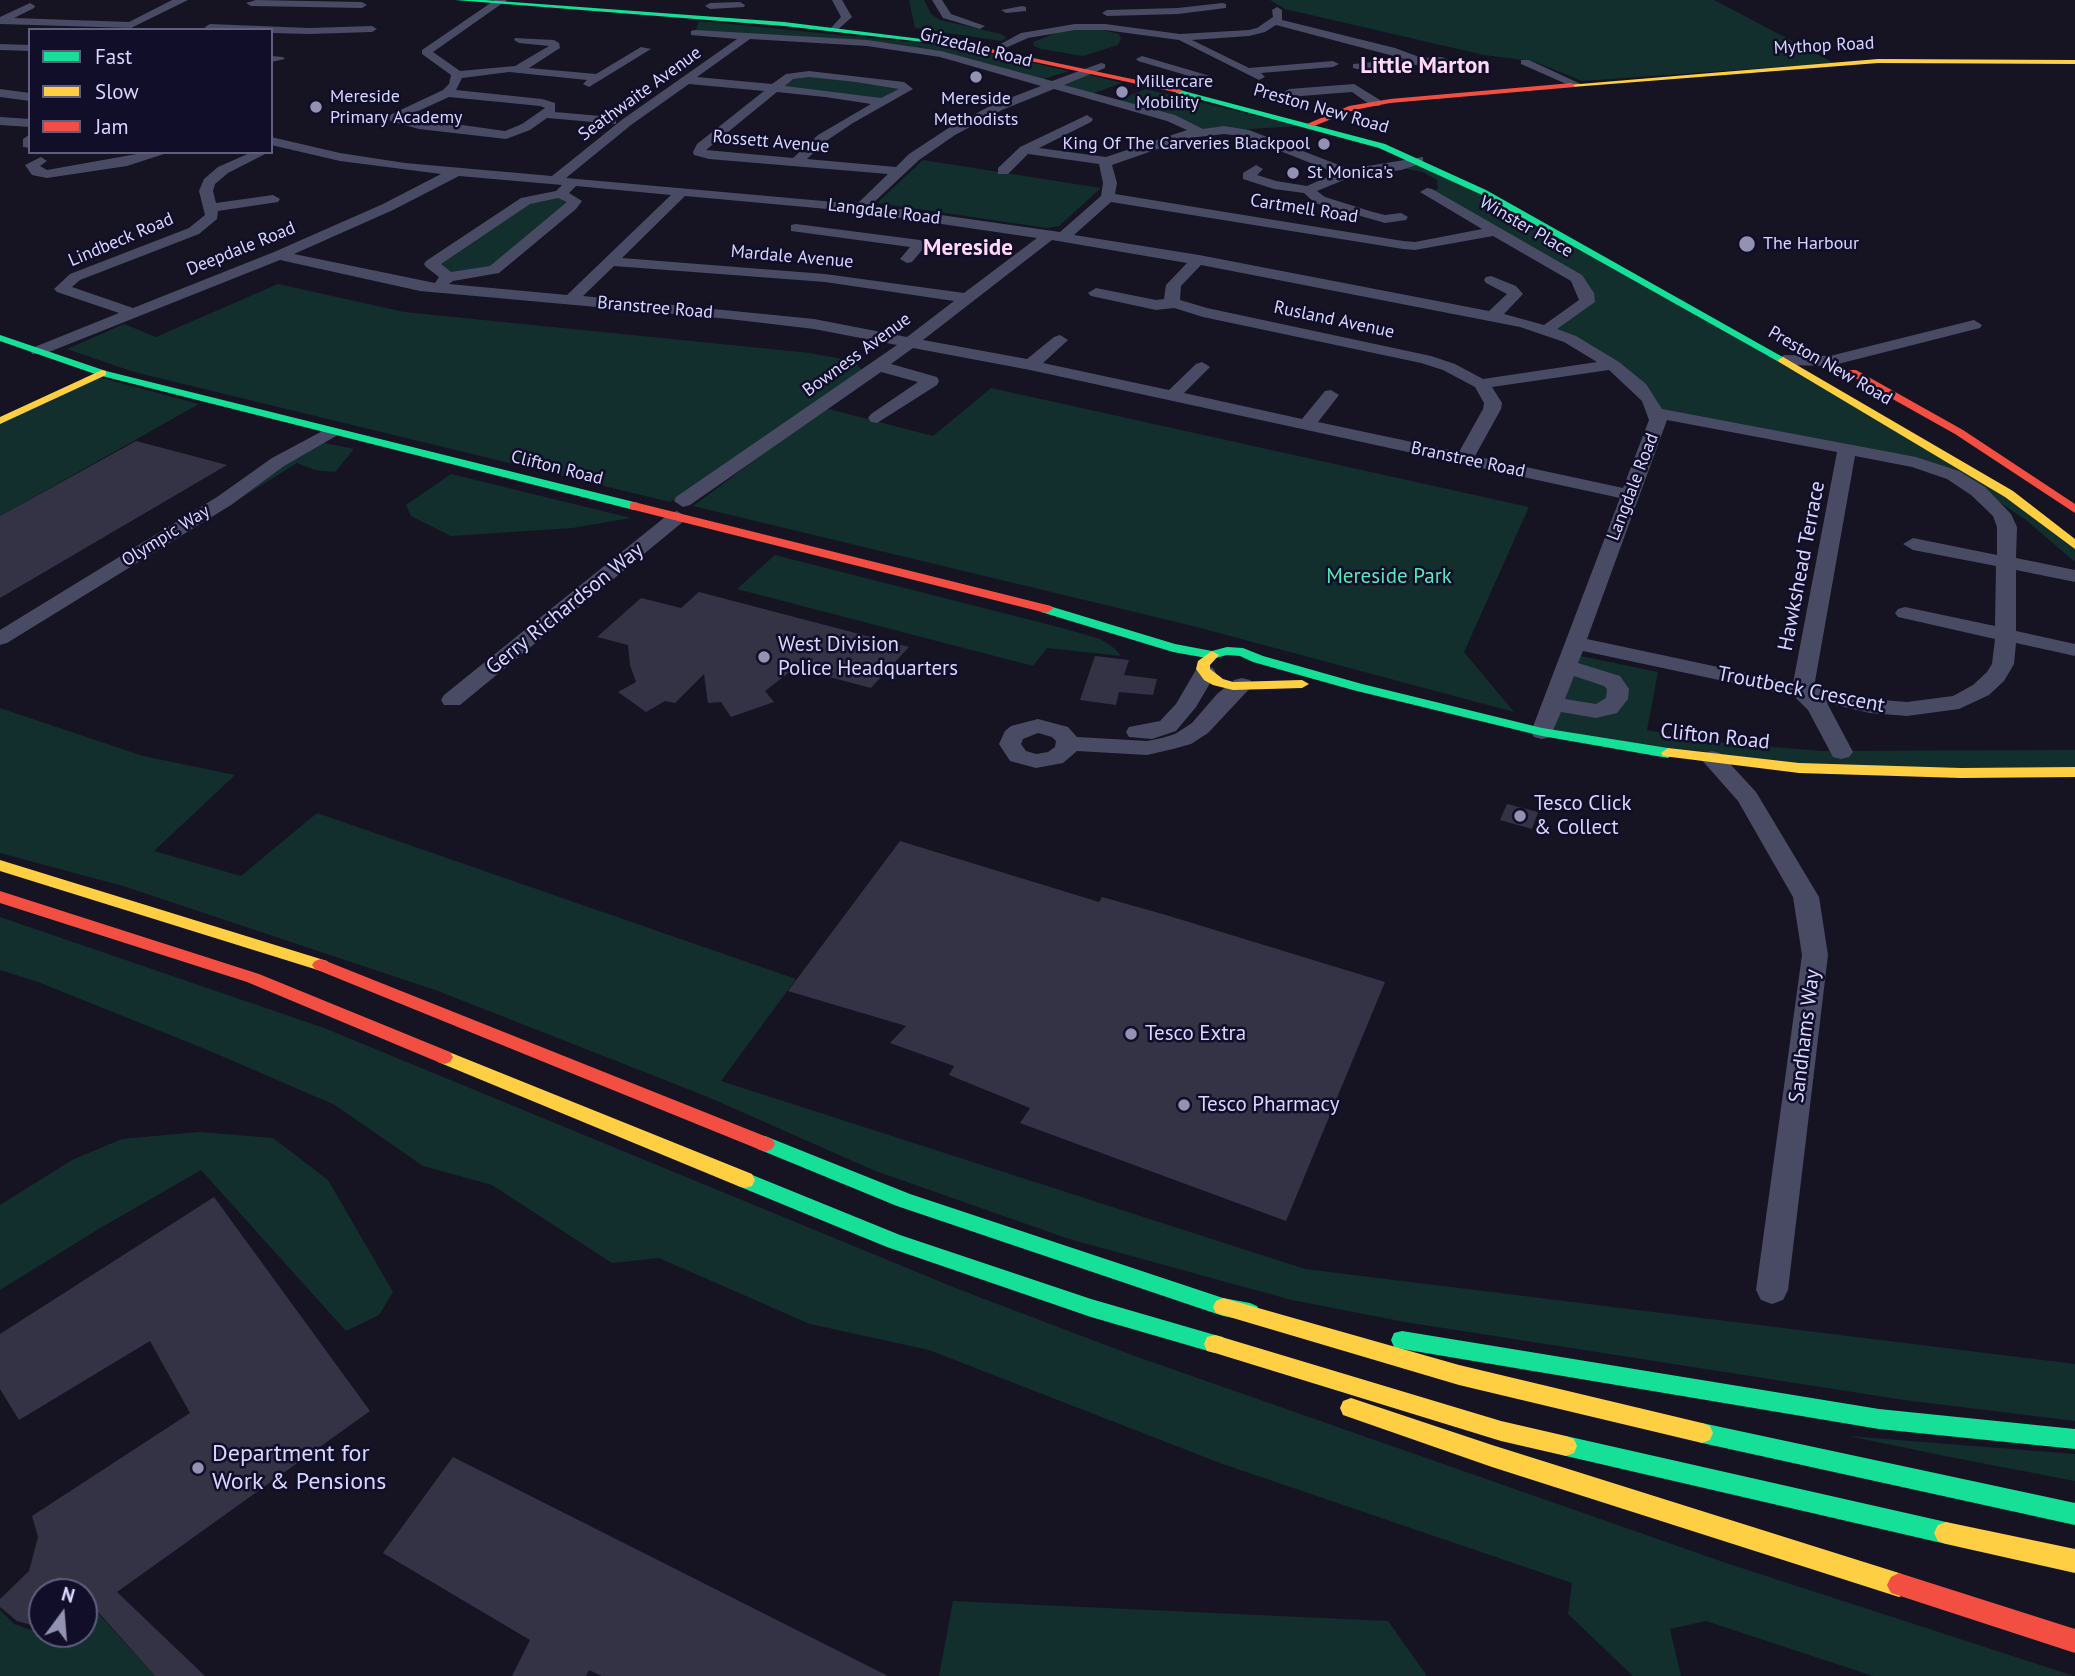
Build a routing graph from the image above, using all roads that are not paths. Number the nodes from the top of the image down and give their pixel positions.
1 (183, 0) edge
2 (458, 0) edge
3 (526, 0) edge
4 (836, 0) edge
5 (493, 1) edge
6 (938, 3) edge
7 (358, 4) edge
8 (15, 5) dead end
9 (30, 6) junction
10 (44, 6) dead end
11 (710, 6) dead end
12 (952, 6) dead end
13 (1223, 6) edge
14 (244, 7) edge
15 (1023, 8) edge
16 (89, 10) dead end
17 (1006, 10) dead end
18 (731, 16) junction
19 (0, 21) edge
20 (64, 23) junction
21 (131, 24) junction
22 (158, 25) dead end
23 (980, 26) dead end
24 (838, 27) junction
25 (1105, 27) junction
26 (207, 28) edge
27 (372, 29) dead end
28 (273, 30) edge
29 (1038, 32) junction
30 (695, 33) dead end
31 (748, 36) junction
32 (1180, 37) junction
33 (1347, 38) junction
34 (519, 40) dead end
35 (1331, 44) dead end
36 (1004, 46) junction
37 (0, 47) edge
38 (28, 48) edge
39 (645, 49) dead end
40 (426, 52) junction
41 (1208, 52) junction
42 (412, 54) dead end
43 (1142, 59) dead end
44 (1259, 59) dead end
45 (1443, 60) dead end
46 (1420, 61) junction
47 (1525, 62) dead end
48 (2075, 62) edge
49 (1333, 64) dead end
50 (1167, 66) junction
51 (1357, 66) dead end
52 (1293, 67) junction
53 (1096, 68) junction
54 (517, 70) junction
55 (457, 75) junction
56 (1206, 78) dead end
57 (687, 80) junction
58 (1051, 85) junction
59 (1577, 85) junction
60 (775, 89) junction
61 (0, 93) edge
62 (447, 93) junction
63 (1289, 93) dead end
64 (28, 97) edge
65 (883, 102) junction
66 (1376, 103) junction
67 (544, 114) junction
68 (1087, 119) dead end
69 (1321, 120) junction
70 (0, 121) edge
71 (612, 121) dead end
72 (28, 123) edge
73 (1200, 132) junction
74 (278, 142) edge
75 (1026, 150) junction
76 (1295, 152) junction
77 (157, 154) edge
78 (258, 154) edge
79 (1269, 158) dead end
80 (1418, 160) junction
81 (1107, 161) junction
82 (797, 162) junction
83 (32, 163) dead end
84 (1256, 169) dead end
85 (897, 171) junction
86 (1003, 171) dead end
87 (454, 173) junction
88 (1348, 173) junction
89 (557, 187) junction
90 (1308, 190) junction
91 (683, 191) junction
92 (1427, 192) dead end
93 (1108, 197) junction
94 (273, 199) dead end
95 (209, 208) junction
96 (817, 208) junction
97 (860, 208) junction
98 (915, 216) junction
99 (1401, 217) dead end
100 (796, 228) junction
101 (1494, 231) junction
102 (1056, 236) junction
103 (779, 239) dead end
104 (279, 255) junction
105 (907, 259) dead end
106 (1199, 259) junction
107 (611, 261) junction
108 (1666, 276) dead end
109 (1491, 280) dead end
110 (442, 282) junction
111 (1096, 293) dead end
112 (88, 298) junction
113 (967, 298) junction
114 (570, 300) junction
115 (1175, 303) junction
116 (64, 307) dead end
117 (134, 313) junction
118 (1493, 316) junction
119 (1974, 325) dead end
120 (1546, 330) junction
121 (0, 338) edge
122 (1061, 340) dead end
123 (908, 342) junction
124 (1799, 344) dead end
125 (38, 351) junction
126 (1784, 360) junction
127 (1830, 360) junction
128 (1030, 365) junction
129 (1613, 365) junction
130 (879, 366) junction
131 (1202, 367) dead end
132 (102, 373) junction
133 (1481, 384) junction
134 (1331, 395) dead end
135 (1172, 396) junction
136 (1657, 413) junction
137 (877, 418) dead end
138 (0, 421) edge
139 (1306, 425) junction
140 (330, 432) junction
141 (1847, 447) junction
142 (1464, 459) junction
143 (1955, 462) junction
144 (1630, 495) junction
145 (680, 509) junction
146 (2075, 509) edge
147 (1913, 544) dead end
148 (2075, 545) edge
149 (2007, 563) junction
150 (2075, 576) edge
151 (1905, 613) dead end
152 (2006, 635) junction
153 (0, 639) edge
154 (1574, 643) junction
155 (2075, 650) edge
156 (1258, 659) junction
157 (1207, 666) junction
158 (1566, 666) junction
159 (1247, 684) junction
160 (1358, 687) junction
161 (1802, 692) junction
162 (452, 700) dead end
163 (1553, 704) junction
164 (1542, 732) junction
165 (1841, 752) dead end
166 (1712, 758) junction
167 (1744, 762) junction
168 (2075, 772) edge
169 (1748, 797) junction
170 (0, 865) edge
171 (0, 897) edge
172 (1772, 1290) dead end
173 (1081, 1305) junction
174 (1223, 1307) junction
175 (1267, 1377) dead end
176 (1342, 1405) dead end
177 (2075, 1439) edge
178 (2075, 1514) edge
179 (2075, 1561) edge
180 (2075, 1641) edge

1 - 21 street
2 - 5 main road, Preston New Road
3 - 18 main road, Preston New Road
4 - 24 street
5 - 24 main road, Preston New Road
5 - 40 street
6 - 12 street
6 - 23 street
7 - 14 street
8 - 9 street
9 - 10 street
9 - 19 street
11 - 18 street
13 - 25 street
14 - 26 street
15 - 17 street
16 - 20 street
18 - 24 main road, Preston New Road
19 - 20 street
20 - 21 street
21 - 22 street
24 - 36 main road, Preston New Road
25 - 29 street
25 - 32 street
27 - 28 street
29 - 36 street
29 - 36 street
30 - 31 street, Grizedale Road
31 - 57 street, Seathwaite Avenue
31 - 58 street, Grizedale Road
32 - 33 street
32 - 41 street
33 - 35 street
33 - 46 street
34 - 54 street
36 - 53 main road, Preston New Road
37 - 38 street
39 - 54 street
40 - 42 street
40 - 55 street
41 - 50 street
41 - 52 street
43 - 50 street
44 - 52 street
45 - 46 street
46 - 51 street
47 - 59 street, Mythop Road
48 - 59 main road, Mythop Road
49 - 52 street
50 - 56 street
53 - 58 street
53 - 69 main road, Preston New Road
53 - 69 main road, Preston New Road
54 - 55 street
55 - 62 street
57 - 60 street
57 - 89 street, Seathwaite Avenue
58 - 73 street, Grizedale Road
58 - 85 street
59 - 66 main road, Mythop Road
60 - 65 street
60 - 65 street
60 - 82 street, Rossett Avenue
61 - 64 street
62 - 67 street
62 - 67 street
63 - 66 street
65 - 82 street
66 - 69 main road, Mythop Road
67 - 71 street
68 - 75 street
69 - 80 main road, Preston New Road
69 - 108 main road, Preston New Road
70 - 72 street
73 - 76 street
73 - 81 street
74 - 87 street
75 - 81 street
75 - 86 street
76 - 79 street
76 - 88 street
77 - 83 street
78 - 95 street, Lindbeck Road
80 - 88 street
80 - 126 main road, Preston New Road
81 - 93 street
82 - 85 street, Rossett Avenue
84 - 90 street
85 - 97 street
87 - 89 street
87 - 104 street, Deepdale Road
88 - 90 street
89 - 91 street, Langdale Road
89 - 110 street
89 - 110 street
90 - 99 street
91 - 96 street, Langdale Road
91 - 107 street
92 - 101 street, Winster Place
93 - 101 street, Cartmell Road
93 - 102 street, Bowness Avenue
94 - 95 street
95 - 112 street, Lindbeck Road
96 - 97 street, Langdale Road
96 - 98 street
96 - 100 street
97 - 98 street, Langdale Road
98 - 102 street, Langdale Road
100 - 103 street
100 - 105 street
101 - 120 street, Winster Place
102 - 106 street, Langdale Road
102 - 113 street, Bowness Avenue
104 - 110 street, Branstree Road
104 - 117 street, Deepdale Road
106 - 115 street
106 - 118 street, Langdale Road
107 - 113 street, Mardale Avenue
107 - 114 street
109 - 118 street
110 - 114 street, Branstree Road
111 - 115 street, Rusland Avenue
112 - 116 street
112 - 117 street, Lindbeck Road
113 - 123 street, Bowness Avenue
114 - 123 street, Branstree Road
115 - 133 street, Rusland Avenue
117 - 125 street, Deepdale Road
118 - 120 street, Langdale Road
119 - 127 street
120 - 129 street, Langdale Road
121 - 125 main road, Clifton Road
122 - 128 street
123 - 128 street, Branstree Road
123 - 130 street, Bowness Avenue
124 - 127 main road, Preston New Road
125 - 132 main road, Clifton Road
126 - 127 street
126 - 143 main road, Preston New Road
127 - 143 street
127 - 146 main road, Preston New Road
128 - 135 street, Branstree Road
129 - 133 street
129 - 136 street, Langdale Road
130 - 137 street
130 - 145 street, Bowness Avenue
131 - 135 street
132 - 138 main road
132 - 140 main road, Clifton Road
133 - 142 street
134 - 139 street
135 - 139 street, Branstree Road
136 - 141 street, Troutbeck Crescent
136 - 144 street, Langdale Road
139 - 142 street, Branstree Road
140 - 145 main road, Clifton Road
140 - 153 street, Olympic Way
141 - 149 street, Troutbeck Crescent
141 - 161 street, Hawkshead Terrace
142 - 144 street, Branstree Road
143 - 148 main road, Preston New Road
144 - 154 street, Langdale Road
145 - 157 main road, Clifton Road
145 - 162 street, Gerry Richardson Way
147 - 149 street
149 - 150 street
149 - 152 street, Troutbeck Crescent
151 - 152 street
152 - 155 street
152 - 161 street, Troutbeck Crescent
154 - 158 street, Langdale Road
154 - 161 street, Troutbeck Crescent
156 - 157 main road, Clifton Road
156 - 159 main road
156 - 160 main road, Clifton Road
157 - 159 main road, Clifton Road
157 - 159 street
158 - 163 street, Langdale Road
158 - 163 street
159 - 160 main road, Clifton Road
160 - 164 main road, Clifton Road
161 - 165 street
163 - 164 street, Langdale Road
164 - 166 main road, Clifton Road
166 - 167 main road, Clifton Road
166 - 169 street, Sandhams Way
167 - 168 main road, Clifton Road
167 - 169 street, Sandhams Way
169 - 172 street, Sandhams Way
170 - 174 main road
171 - 173 main road
173 - 175 main road
173 - 179 main road
174 - 177 main road
174 - 178 main road
176 - 180 main road

